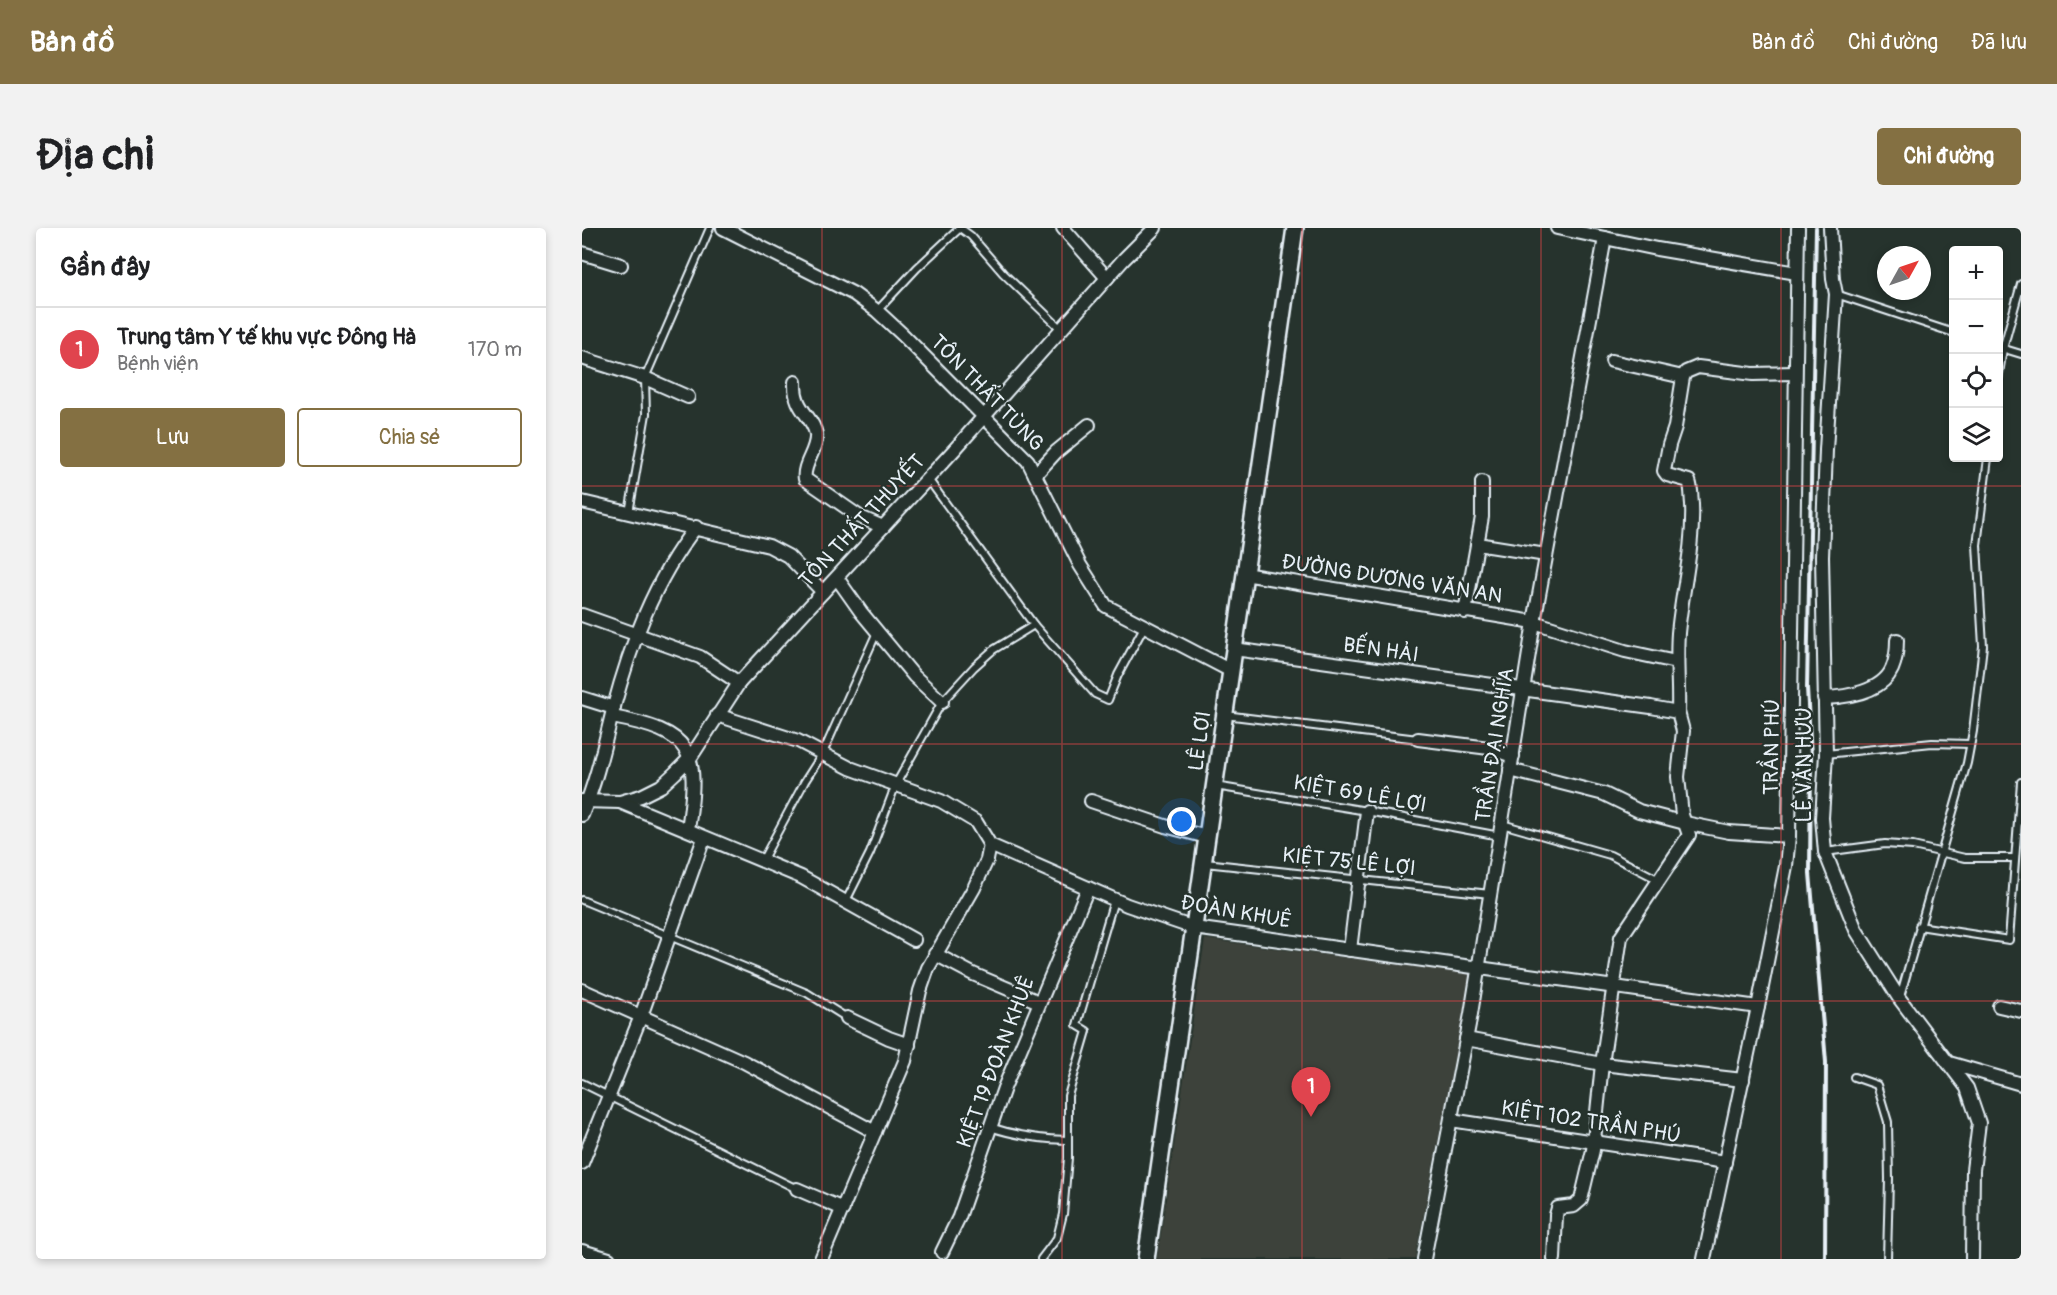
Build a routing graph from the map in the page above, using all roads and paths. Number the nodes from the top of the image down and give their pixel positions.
1 (710, 228) edge
2 (723, 228) edge
3 (960, 228) edge
4 (1064, 228) edge
5 (1155, 228) edge
6 (1295, 228) edge
7 (1557, 228) edge
8 (1798, 228) edge
9 (1830, 228) edge
10 (1605, 238) junction
11 (582, 253) edge
12 (621, 265) dead end
13 (1797, 273) junction
14 (1107, 278) junction
15 (2021, 284) edge
16 (1836, 294) junction
17 (877, 311) junction
18 (1062, 329) junction
19 (1949, 332) edge
20 (2003, 339) edge
21 (2003, 349) edge
22 (2021, 354) edge
23 (582, 358) edge
24 (1612, 361) dead end
25 (1795, 373) junction
26 (1683, 377) junction
27 (645, 378) junction
28 (795, 382) dead end
29 (688, 397) dead end
30 (984, 417) junction
31 (1089, 425) dead end
32 (1987, 462) edge
33 (1035, 475) junction
34 (928, 479) junction
35 (1482, 482) dead end
36 (582, 502) edge
37 (629, 513) junction
38 (696, 527) junction
39 (883, 527) junction
40 (1477, 544) junction
41 (1546, 555) junction
42 (1244, 574) junction
43 (837, 578) junction
44 (823, 592) junction
45 (1465, 612) junction
46 (582, 615) edge
47 (1534, 622) junction
48 (1034, 625) junction
49 (1144, 627) junction
50 (878, 631) junction
51 (638, 635) junction
52 (1898, 640) dead end
53 (1234, 649) junction
54 (1676, 662) junction
55 (1231, 671) junction
56 (739, 683) junction
57 (1523, 690) junction
58 (582, 698) edge
59 (1824, 698) junction
60 (942, 702) junction
61 (613, 712) junction
62 (1678, 712) junction
63 (1225, 714) junction
64 (717, 715) junction
65 (1418, 739) joint
66 (1970, 744) junction
67 (823, 753) junction
68 (1826, 754) junction
69 (1513, 756) junction
70 (691, 757) junction
71 (1510, 770) junction
72 (2021, 782) edge
73 (896, 784) junction
74 (1214, 786) junction
75 (1091, 801) dead end
76 (585, 802) edge
77 (620, 802) junction
78 (1367, 811) junction
79 (582, 816) edge
80 (1685, 823) junction
81 (688, 829) junction
82 (1501, 830) junction
83 (1789, 836) junction
84 (1207, 837) junction
85 (704, 838) junction
86 (990, 845) junction
87 (1825, 852) junction
88 (1941, 853) junction
89 (2014, 858) junction
90 (762, 861) junction
91 (1203, 863) junction
92 (1358, 880) junction
93 (1659, 880) junction
94 (1088, 888) junction
95 (1490, 894) junction
96 (582, 900) edge
97 (1114, 900) junction
98 (846, 901) junction
99 (1920, 926) junction
100 (1194, 928) junction
101 (670, 935) junction
102 (914, 940) dead end
103 (1350, 950) junction
104 (935, 954) junction
105 (1479, 967) junction
106 (1613, 987) junction
107 (582, 990) edge
108 (1899, 999) junction
109 (1039, 1002) junction
110 (1999, 1006) dead end
111 (1758, 1007) junction
112 (2021, 1011) edge
113 (641, 1016) junction
114 (847, 1018) joint
115 (1466, 1039) junction
116 (909, 1045) junction
117 (1949, 1063) junction
118 (1602, 1064) junction
119 (1854, 1077) dead end
120 (1743, 1080) junction
121 (582, 1083) edge
122 (2021, 1084) edge
123 (609, 1096) junction
124 (1451, 1120) junction
125 (990, 1127) junction
126 (875, 1132) junction
127 (1067, 1140) junction
128 (1594, 1142) junction
129 (1725, 1162) junction
130 (582, 1163) edge
131 (797, 1189) joint
132 (843, 1209) junction
133 (582, 1251) edge
134 (942, 1252) dead end
135 (609, 1259) edge
136 (821, 1259) edge
137 (1041, 1259) edge
138 (1146, 1259) edge
139 (1424, 1259) edge
140 (1554, 1259) edge
141 (1704, 1259) edge
142 (1887, 1259) edge
143 (1972, 1259) edge

1 - 27 lane
2 - 17 street, TÔN THẤT TÙNG
3 - 17 lane
3 - 18 lane
4 - 14 street
5 - 14 street, TÔN THẤT THUYẾT
6 - 42 street, LÊ LỢI
7 - 10 street
8 - 13 street, TRẦN PHÚ
9 - 16 street, LÊ VĂN HƯU
10 - 13 street
10 - 41 street, TRẦN ĐẠI NGHĨA
11 - 12 street
13 - 25 street, TRẦN PHÚ
14 - 18 street, TÔN THẤT THUYẾT
15 - 20 lane
16 - 19 lane
16 - 59 street, LÊ VĂN HƯU
17 - 30 street, TÔN THẤT TÙNG
18 - 30 street, TÔN THẤT THUYẾT
21 - 22 lane
23 - 27 street
24 - 26 street
25 - 26 street
25 - 83 street, TRẦN PHÚ
26 - 54 street
27 - 29 street
27 - 37 lane
28 - 39 street
30 - 33 street, TÔN THẤT TÙNG
30 - 34 street, TÔN THẤT THUYẾT
31 - 33 street
32 - 66 lane
33 - 49 street, TÔN THẤT TÙNG
34 - 39 street, TÔN THẤT THUYẾT
34 - 48 lane
35 - 40 street
36 - 37 street
37 - 38 street
38 - 44 street
38 - 51 street
39 - 43 street, TÔN THẤT THUYẾT
40 - 41 street
40 - 45 street
41 - 47 street, TRẦN ĐẠI NGHĨA
42 - 45 street, ĐƯỜNG DƯƠNG VĂN AN
42 - 53 street, LÊ LỢI
43 - 44 street, TÔN THẤT THUYẾT
43 - 50 street
44 - 56 street, TÔN THẤT THUYẾT
45 - 47 street, ĐƯỜNG DƯƠNG VĂN AN
46 - 51 street
47 - 54 street, ĐƯỜNG DƯƠNG VĂN AN
47 - 57 street, TRẦN ĐẠI NGHĨA
48 - 49 lane
48 - 60 lane
49 - 55 street, TÔN THẤT TÙNG
50 - 60 street
50 - 67 lane
51 - 56 street
51 - 61 street
52 - 59 street
53 - 55 street, LÊ LỢI
53 - 57 street, BẾN HẢI
54 - 62 street
55 - 63 street, LÊ LỢI
56 - 64 street, TÔN THẤT THUYẾT
57 - 62 street, BẾN HẢI
57 - 69 street, TRẦN ĐẠI NGHĨA
58 - 61 street
59 - 68 street, LÊ VĂN HƯU
60 - 73 lane
61 - 70 street
61 - 76 street
62 - 80 street
63 - 65 lane
63 - 74 street, LÊ LỢI
64 - 67 street
64 - 70 street, TÔN THẤT THUYẾT
65 - 69 street
66 - 68 lane
66 - 88 lane
67 - 73 street
67 - 90 lane
68 - 87 street, LÊ VĂN HƯU
69 - 71 street, TRẦN ĐẠI NGHĨA
70 - 77 street, TÔN THẤT THUYẾT
70 - 81 street
71 - 80 street
71 - 82 street, TRẦN ĐẠI NGHĨA
72 - 89 lane
73 - 86 street
73 - 98 lane
74 - 78 lane, KIỆT 69 LÊ LỢI
74 - 84 street, LÊ LỢI
75 - 84 street
76 - 77 street, TÔN THẤT THUYẾT
76 - 79 street
77 - 81 street
78 - 82 lane, KIỆT 69 LÊ LỢI
78 - 92 street
80 - 83 street
80 - 93 street
81 - 85 street
82 - 93 lane, KIỆT 69 LÊ LỢI
82 - 95 street, TRẦN ĐẠI NGHĨA
83 - 111 street, TRẦN PHÚ
84 - 91 street, LÊ LỢI
85 - 90 street
85 - 101 street
86 - 94 street, ĐOÀN KHUÊ
86 - 104 street
87 - 88 lane
87 - 108 street, LÊ VĂN HƯU
88 - 89 lane
88 - 99 lane
89 - 99 lane
90 - 98 street
91 - 92 lane, KIỆT 75 LÊ LỢI
91 - 100 street, LÊ LỢI
92 - 95 lane, KIỆT 75 LÊ LỢI
92 - 103 street
93 - 106 street
94 - 97 street, ĐOÀN KHUÊ
94 - 109 street, KIỆT 19 ĐOÀN KHUÊ
95 - 105 street, TRẦN ĐẠI NGHĨA
96 - 101 lane
97 - 100 street, ĐOÀN KHUÊ
97 - 127 lane
98 - 102 street
99 - 108 lane
100 - 103 street, ĐOÀN KHUÊ
100 - 138 street, LÊ LỢI
101 - 113 street
101 - 114 lane
103 - 105 street, ĐOÀN KHUÊ
104 - 109 street
104 - 116 street
105 - 106 street, ĐOÀN KHUÊ
105 - 115 street, TRẦN ĐẠI NGHĨA
106 - 111 street, ĐOÀN KHUÊ
106 - 118 street
107 - 113 street
108 - 117 street, LÊ VĂN HƯU
109 - 125 street, KIỆT 19 ĐOÀN KHUÊ
110 - 112 street
111 - 120 street, TRẦN PHÚ
113 - 123 street
113 - 126 street
114 - 116 street
115 - 118 street
115 - 124 street, TRẦN ĐẠI NGHĨA
116 - 126 street
117 - 122 street
117 - 143 street, LÊ VĂN HƯU
118 - 120 street
118 - 128 street
119 - 142 lane
120 - 129 street, TRẦN PHÚ
121 - 123 lane
123 - 130 street
123 - 131 lane
124 - 128 street, KIỆT 102 TRẦN PHÚ
124 - 139 street, TRẦN ĐẠI NGHĨA
125 - 127 lane
125 - 134 street, KIỆT 19 ĐOÀN KHUÊ
126 - 132 street
127 - 137 lane
128 - 129 street, KIỆT 102 TRẦN PHÚ
128 - 140 street
129 - 141 street, TRẦN PHÚ
131 - 132 street
132 - 136 street
133 - 135 street

